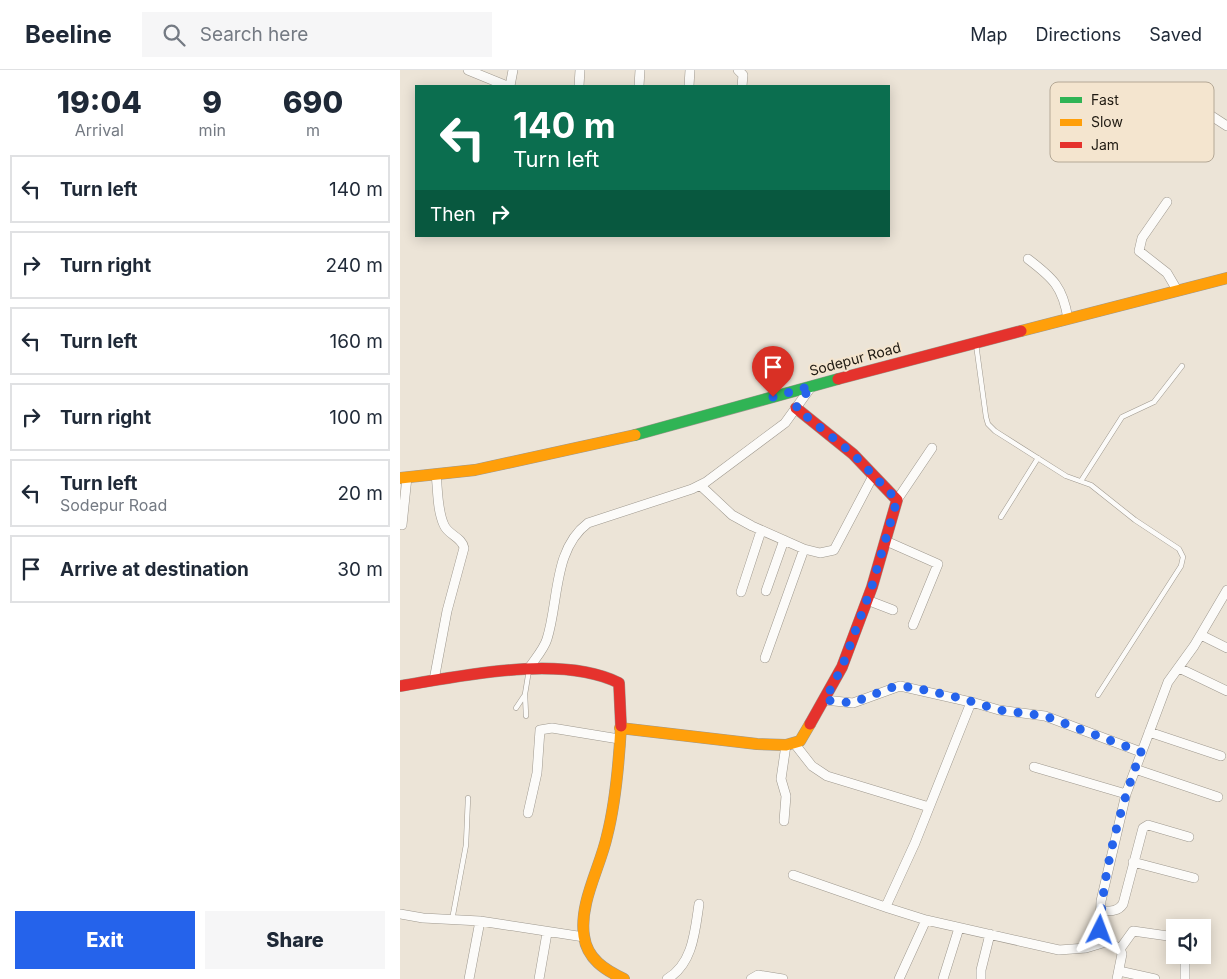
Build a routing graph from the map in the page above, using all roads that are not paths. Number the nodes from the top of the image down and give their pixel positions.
1 (468, 70) edge
2 (513, 70) edge
3 (580, 70) edge
4 (640, 70) edge
5 (690, 70) edge
6 (738, 70) edge
7 (506, 85) edge
8 (508, 85) edge
9 (579, 85) edge
10 (639, 85) edge
11 (689, 85) edge
12 (742, 85) edge
13 (1214, 118) edge
14 (1227, 126) edge
15 (1167, 202) dead end
16 (1028, 259) dead end
17 (1227, 278) edge
18 (1177, 290) junction
19 (1068, 319) junction
20 (976, 343) junction
21 (1182, 366) dead end
22 (811, 386) junction
23 (796, 408) junction
24 (932, 448) dead end
25 (1038, 458) junction
26 (436, 474) junction
27 (873, 476) junction
28 (403, 477) edge
29 (1081, 480) junction
30 (701, 486) junction
31 (897, 500) junction
32 (1001, 517) dead end
33 (402, 526) dead end
34 (761, 531) junction
35 (784, 540) junction
36 (886, 540) junction
37 (804, 549) junction
38 (1227, 590) edge
39 (766, 591) dead end
40 (741, 592) dead end
41 (867, 600) junction
42 (893, 610) dead end
43 (913, 625) dead end
44 (1201, 635) junction
45 (1227, 648) edge
46 (765, 658) dead end
47 (529, 668) junction
48 (1178, 668) junction
49 (434, 680) junction
50 (400, 686) edge
51 (1227, 691) edge
52 (524, 694) junction
53 (1098, 695) dead end
54 (825, 700) junction
55 (975, 703) junction
56 (516, 708) dead end
57 (526, 716) dead end
58 (1149, 732) junction
59 (619, 733) junction
60 (790, 744) junction
61 (1141, 752) junction
62 (1220, 756) dead end
63 (1034, 767) dead end
64 (1135, 769) junction
65 (1126, 794) junction
66 (1218, 797) dead end
67 (468, 798) dead end
68 (929, 807) junction
69 (528, 813) dead end
70 (784, 821) dead end
71 (1189, 837) dead end
72 (1133, 862) junction
73 (793, 875) dead end
74 (1194, 878) dead end
75 (699, 904) dead end
76 (888, 908) junction
77 (1101, 911) junction
78 (400, 914) edge
79 (452, 920) junction
80 (926, 920) junction
81 (480, 921) junction
82 (959, 928) junction
83 (547, 933) junction
84 (990, 934) junction
85 (1166, 936) edge
86 (584, 937) junction
87 (1106, 942) junction
88 (1120, 949) junction
89 (1185, 964) edge
90 (1118, 975) edge
91 (470, 979) edge
92 (539, 979) edge
93 (624, 979) edge
94 (667, 979) edge
95 (751, 979) edge
96 (783, 979) edge
97 (899, 979) edge
98 (944, 979) edge
99 (981, 979) edge
100 (1155, 979) edge
101 (1185, 979) edge

1 - 7 street
2 - 8 street
3 - 9 street
4 - 10 street
5 - 11 street
6 - 12 street
13 - 14 street
15 - 18 street
16 - 19 street
17 - 18 street, Sodepur Road
18 - 19 street, Sodepur Road
19 - 20 street, Sodepur Road
20 - 22 street, Sodepur Road
20 - 25 lane
21 - 29 lane
22 - 23 street
22 - 26 street, Sodepur Road
23 - 27 street
23 - 30 street
24 - 31 street
25 - 29 lane
25 - 32 lane
26 - 28 street, Sodepur Road
26 - 49 street
27 - 31 street
27 - 37 street
28 - 33 street
29 - 53 lane
30 - 34 street
30 - 47 street
31 - 36 street
34 - 35 street
34 - 40 street
35 - 37 street
35 - 39 street
36 - 41 street
36 - 43 street
37 - 46 street
38 - 44 street
41 - 42 street
41 - 54 street
44 - 45 street
44 - 48 street
47 - 49 street
47 - 52 lane
47 - 59 street
48 - 51 street
48 - 58 street
49 - 50 street
52 - 56 lane
52 - 57 lane
54 - 55 street
54 - 60 street
55 - 61 street
55 - 68 street
58 - 61 street
58 - 62 street
59 - 60 street
59 - 69 street
59 - 86 street
60 - 68 street
60 - 70 street
61 - 64 street
63 - 65 street
64 - 65 street
64 - 66 street
65 - 77 street
67 - 79 lane
68 - 76 street
71 - 72 street
72 - 74 street
72 - 77 street
73 - 76 street
75 - 94 street
76 - 80 street
77 - 87 street
78 - 79 street
79 - 81 street
80 - 82 street
80 - 97 street
81 - 83 street
81 - 91 street
82 - 84 street
82 - 98 street
83 - 86 street
83 - 92 street
84 - 87 street
84 - 99 street
85 - 88 street
86 - 93 street
87 - 88 street
88 - 90 street
89 - 101 street
90 - 100 street
95 - 96 street

